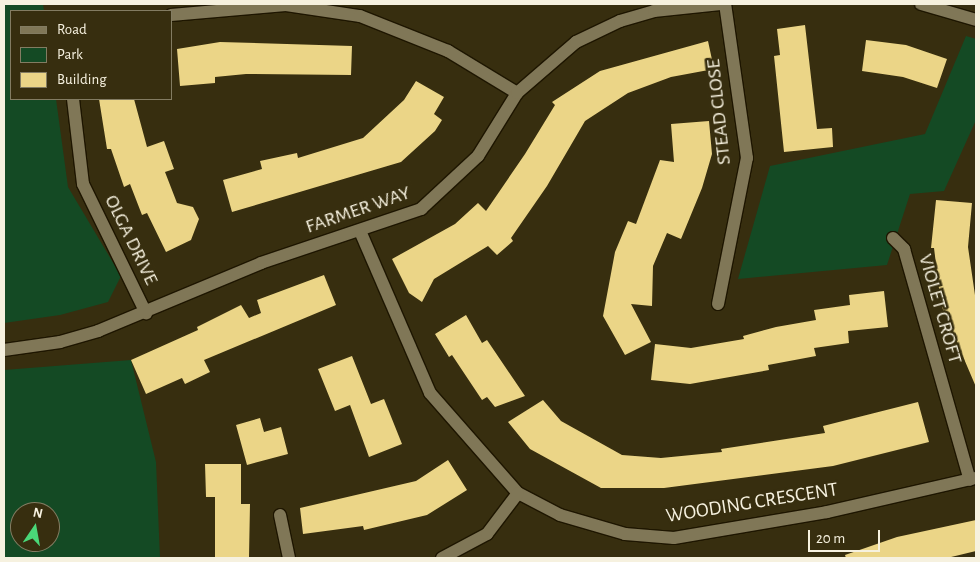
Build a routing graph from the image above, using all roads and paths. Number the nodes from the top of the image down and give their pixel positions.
1 (723, 4) edge
2 (921, 4) edge
3 (172, 15) edge
4 (976, 20) edge
5 (517, 93) junction
6 (73, 100) edge
7 (360, 231) junction
8 (892, 238) dead end
9 (718, 304) dead end
10 (146, 313) junction
11 (4, 350) edge
12 (973, 479) edge
13 (518, 493) junction
14 (280, 516) dead end
15 (289, 558) edge
16 (442, 558) edge

1 - 5 street, FARMER WAY
1 - 9 street, STEAD CLOSE
2 - 4 street
3 - 5 street
5 - 7 street, FARMER WAY
6 - 10 street, OLGA DRIVE
7 - 10 street, FARMER WAY
7 - 13 street, WOODING CRESCENT
8 - 12 street, VIOLET CROFT
10 - 11 street, FARMER WAY
12 - 13 street, WOODING CRESCENT
13 - 16 street
14 - 15 street

